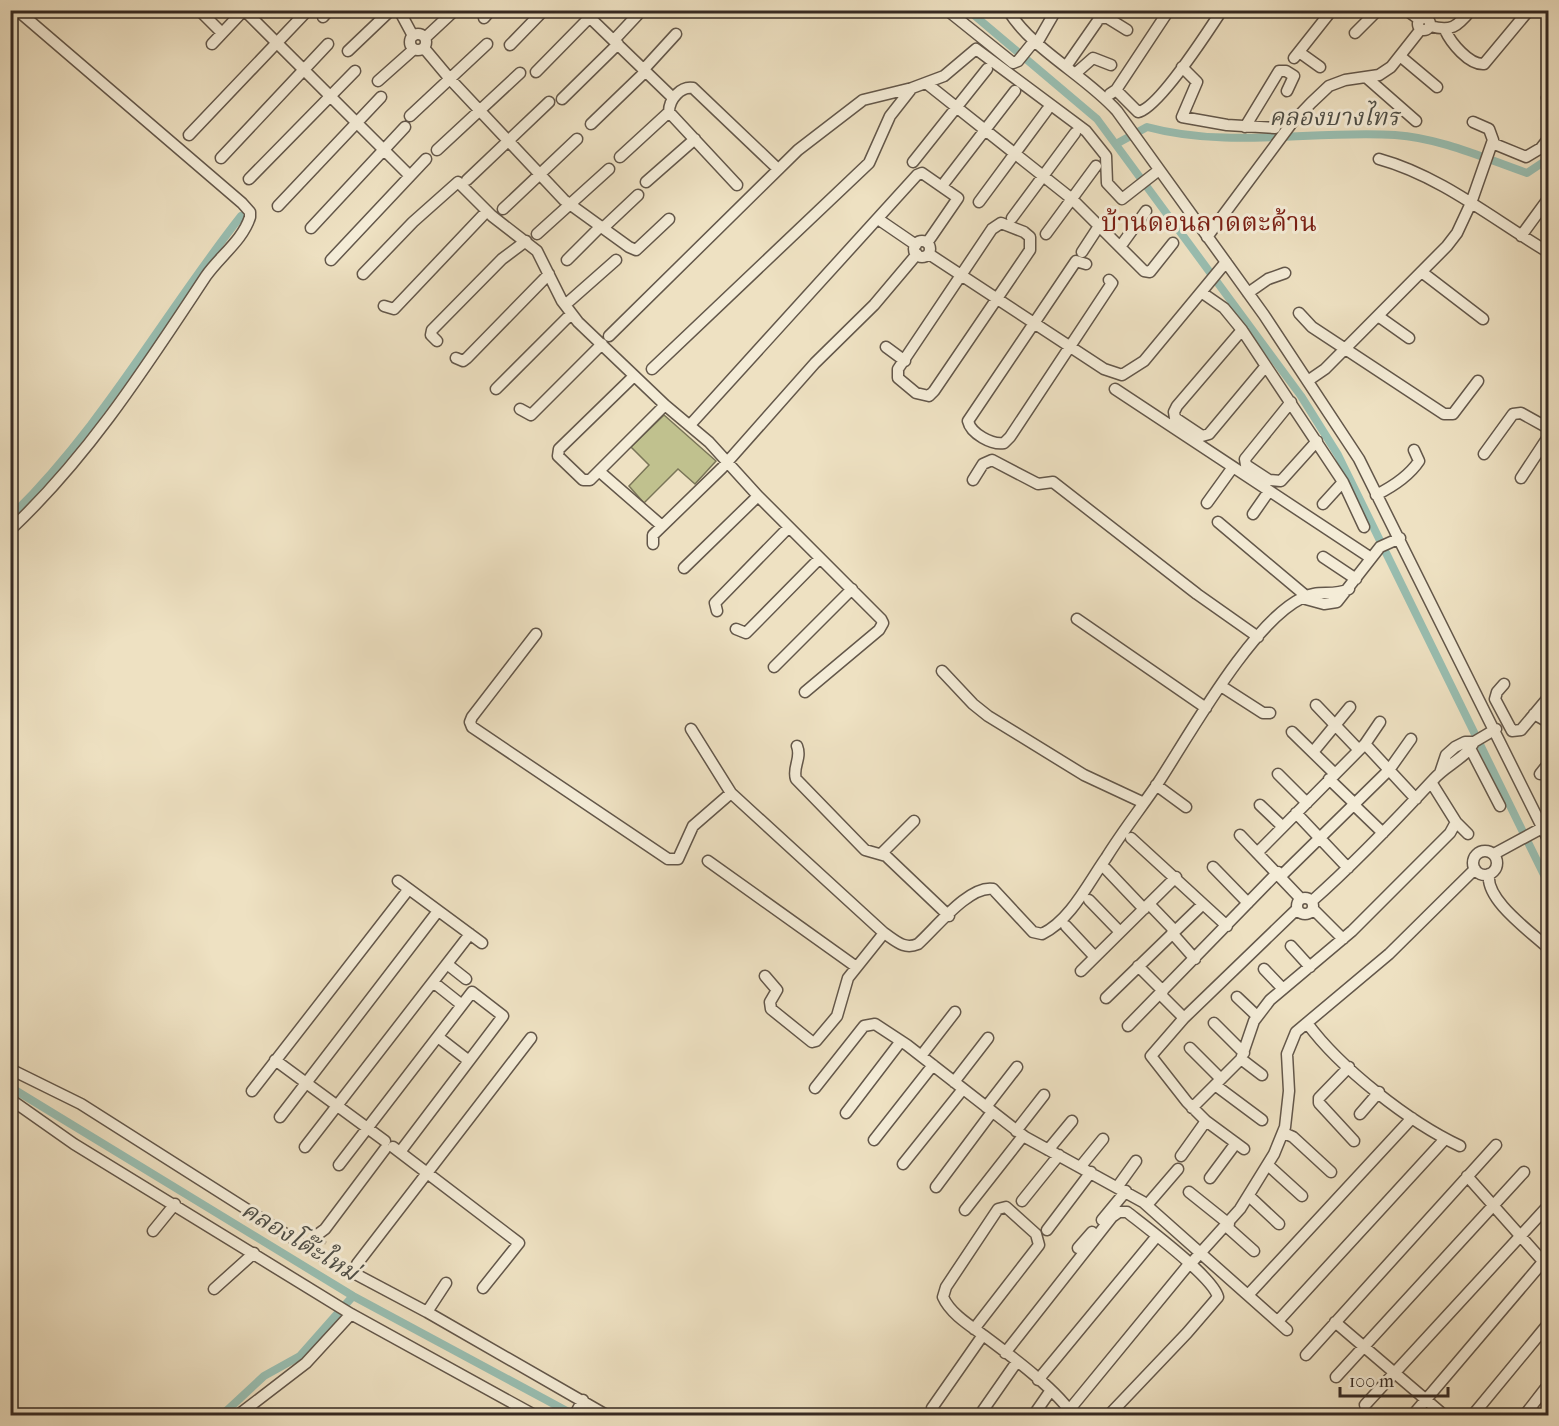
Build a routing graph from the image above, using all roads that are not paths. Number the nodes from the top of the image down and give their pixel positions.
1 (17, 10) edge
2 (199, 10) edge
3 (308, 10) edge
4 (391, 10) edge
5 (399, 10) edge
6 (454, 10) edge
7 (544, 10) edge
8 (642, 10) edge
9 (946, 10) edge
10 (1008, 10) edge
11 (1056, 10) edge
12 (1169, 10) edge
13 (1222, 10) edge
14 (1332, 10) edge
15 (1378, 10) edge
16 (1471, 10) edge
17 (1529, 10) edge
18 (241, 11) edge
19 (586, 13) edge
20 (1417, 18) edge
21 (1127, 30) dead end
22 (1445, 30) junction
23 (222, 33) junction
24 (1355, 33) dead end
25 (676, 34) dead end
26 (1036, 41) junction
27 (616, 42) junction
28 (277, 43) junction
29 (212, 44) dead end
30 (328, 44) dead end
31 (488, 44) dead end
32 (421, 45) junction
33 (510, 45) dead end
34 (348, 51) dead end
35 (1400, 56) junction
36 (1067, 65) junction
37 (1111, 65) dead end
38 (1182, 67) junction
39 (1320, 67) dead end
40 (987, 69) dead end
41 (304, 70) junction
42 (645, 70) junction
43 (355, 71) dead end
44 (536, 72) dead end
45 (520, 73) dead end
46 (1076, 73) junction
47 (1367, 78) junction
48 (450, 79) junction
49 (378, 81) dead end
50 (926, 83) junction
51 (1437, 87) dead end
52 (912, 88) junction
53 (1116, 90) junction
54 (1015, 91) dead end
55 (1287, 91) dead end
56 (330, 96) junction
57 (381, 97) dead end
58 (673, 98) junction
59 (1105, 98) junction
60 (562, 99) dead end
61 (549, 102) dead end
62 (956, 108) junction
63 (479, 110) junction
64 (1047, 110) dead end
65 (669, 112) junction
66 (410, 116) dead end
67 (1416, 121) dead end
68 (357, 122) junction
69 (1473, 122) dead end
70 (591, 124) dead end
71 (1245, 127) junction
72 (405, 128) dead end
73 (1275, 128) dead end
74 (985, 130) junction
75 (1076, 133) dead end
76 (189, 135) dead end
77 (577, 139) dead end
78 (695, 139) junction
79 (1548, 139) edge
80 (509, 141) junction
81 (1491, 145) junction
82 (384, 149) junction
83 (437, 150) dead end
84 (1014, 154) junction
85 (620, 157) dead end
86 (221, 158) dead end
87 (426, 159) dead end
88 (1379, 159) dead end
89 (913, 162) dead end
90 (1096, 166) dead end
91 (609, 169) dead end
92 (778, 169) junction
93 (1158, 171) junction
94 (540, 174) junction
95 (410, 176) junction
96 (1043, 176) junction
97 (249, 179) dead end
98 (467, 180) dead end
99 (646, 182) dead end
100 (945, 182) dead end
101 (737, 185) dead end
102 (638, 195) dead end
103 (1548, 199) edge
104 (1072, 200) junction
105 (979, 202) dead end
106 (1471, 203) junction
107 (571, 205) junction
108 (278, 206) dead end
109 (503, 209) dead end
110 (487, 211) junction
111 (1146, 211) dead end
112 (1012, 218) dead end
113 (669, 219) dead end
114 (878, 219) junction
115 (1099, 226) junction
116 (602, 227) junction
117 (311, 228) dead end
118 (537, 234) dead end
119 (1046, 234) dead end
120 (1521, 236) junction
121 (1207, 237) junction
122 (526, 241) junction
123 (1173, 243) dead end
124 (1120, 247) junction
125 (922, 249) junction
126 (1082, 252) dead end
127 (1548, 252) edge
128 (331, 260) dead end
129 (567, 260) dead end
130 (616, 260) dead end
131 (1086, 264) dead end
132 (1223, 266) junction
133 (1285, 273) dead end
134 (1423, 273) junction
135 (363, 274) dead end
136 (549, 274) junction
137 (961, 275) junction
138 (1108, 280) dead end
139 (1201, 292) junction
140 (1248, 293) junction
141 (996, 299) junction
142 (384, 306) dead end
143 (568, 310) junction
144 (1299, 313) dead end
145 (1378, 316) junction
146 (1483, 319) dead end
147 (1034, 323) junction
148 (1242, 330) junction
149 (1410, 338) dead end
150 (605, 340) junction
151 (437, 341) dead end
152 (886, 347) dead end
153 (1071, 348) junction
154 (1344, 349) junction
155 (456, 358) dead end
156 (905, 361) junction
157 (1265, 367) junction
158 (652, 369) dead end
159 (634, 376) junction
160 (1309, 380) junction
161 (1478, 381) dead end
162 (496, 389) dead end
163 (1115, 389) dead end
164 (1291, 402) junction
165 (665, 405) junction
166 (520, 409) dead end
167 (690, 425) junction
168 (1548, 428) edge
169 (1548, 437) edge
170 (1317, 441) junction
171 (1414, 450) dead end
172 (1484, 454) dead end
173 (727, 462) junction
174 (1233, 466) junction
175 (600, 472) junction
176 (1521, 478) dead end
177 (973, 480) dead end
178 (1343, 482) junction
179 (1269, 491) junction
180 (1376, 495) junction
181 (758, 496) junction
182 (1207, 503) dead end
183 (1323, 504) dead end
184 (1253, 514) dead end
185 (1218, 522) dead end
186 (662, 526) junction
187 (789, 527) junction
188 (1364, 527) dead end
189 (10, 530) edge
190 (1396, 539) junction
191 (653, 544) dead end
192 (1323, 557) dead end
193 (820, 558) junction
194 (1371, 558) junction
195 (684, 568) dead end
196 (1356, 579) junction
197 (852, 589) junction
198 (1304, 597) junction
199 (717, 611) dead end
200 (1077, 619) dead end
201 (736, 629) dead end
202 (536, 634) dead end
203 (1258, 638) junction
204 (774, 667) dead end
205 (942, 671) dead end
206 (1504, 684) dead end
207 (1221, 686) junction
208 (805, 692) dead end
209 (1547, 699) edge
210 (1316, 705) dead end
211 (1350, 707) dead end
212 (1206, 708) junction
213 (1270, 713) dead end
214 (1534, 714) junction
215 (1380, 722) dead end
216 (1548, 722) edge
217 (1336, 726) junction
218 (691, 729) dead end
219 (1496, 729) junction
220 (1292, 732) dead end
221 (1411, 739) dead end
222 (1476, 742) junction
223 (797, 746) dead end
224 (1362, 746) junction
225 (1313, 752) junction
226 (1548, 764) edge
227 (1389, 770) junction
228 (1278, 774) dead end
229 (1540, 774) dead end
230 (1332, 776) junction
231 (1431, 782) junction
232 (1156, 785) junction
233 (731, 793) junction
234 (1416, 799) junction
235 (1144, 803) junction
236 (1307, 803) junction
237 (1260, 805) dead end
238 (1355, 805) junction
239 (1500, 806) dead end
240 (1185, 807) dead end
241 (1296, 813) junction
242 (914, 822) dead end
243 (1456, 822) junction
244 (1282, 826) junction
245 (1539, 830) junction
246 (1383, 833) junction
247 (1468, 834) dead end
248 (1240, 835) dead end
249 (1131, 838) dead end
250 (1321, 839) junction
251 (1548, 839) edge
252 (1258, 852) junction
253 (882, 853) junction
254 (1494, 854) junction
255 (708, 861) dead end
256 (1213, 867) dead end
257 (1348, 868) junction
258 (1475, 869) junction
259 (1107, 870) dead end
260 (1280, 874) junction
261 (1489, 874) junction
262 (1176, 877) junction
263 (398, 881) dead end
264 (408, 890) junction
265 (1089, 900) dead end
266 (1248, 903) junction
267 (1203, 904) junction
268 (1306, 904) junction
269 (1147, 906) junction
270 (438, 911) junction
271 (949, 916) junction
272 (1066, 926) dead end
273 (1227, 926) junction
274 (1120, 932) junction
275 (1174, 932) junction
276 (884, 933) junction
277 (470, 934) junction
278 (1343, 939) junction
279 (482, 944) dead end
280 (1292, 946) dead end
281 (1548, 948) edge
282 (1095, 957) junction
283 (1195, 958) junction
284 (447, 964) junction
285 (855, 966) junction
286 (1138, 966) junction
287 (1310, 967) junction
288 (1264, 969) dead end
289 (1081, 970) dead end
290 (765, 976) dead end
291 (466, 979) dead end
292 (432, 982) junction
293 (1283, 989) junction
294 (1161, 992) junction
295 (1237, 997) dead end
296 (1106, 998) dead end
297 (462, 1005) junction
298 (955, 1012) dead end
299 (1257, 1016) junction
300 (1184, 1018) junction
301 (1214, 1023) dead end
302 (1307, 1023) junction
303 (1128, 1026) dead end
304 (438, 1037) junction
305 (531, 1038) dead end
306 (988, 1038) dead end
307 (901, 1041) junction
308 (1190, 1048) dead end
309 (921, 1056) junction
310 (1242, 1056) junction
311 (275, 1060) junction
312 (469, 1061) junction
313 (933, 1065) junction
314 (1017, 1067) dead end
315 (1349, 1067) junction
316 (10, 1069) edge
317 (1262, 1076) dead end
318 (1218, 1082) junction
319 (306, 1083) junction
320 (958, 1085) junction
321 (815, 1088) dead end
322 (252, 1091) dead end
323 (1379, 1092) junction
324 (1044, 1095) dead end
325 (10, 1099) edge
326 (336, 1106) junction
327 (1192, 1108) junction
328 (989, 1109) junction
329 (846, 1113) dead end
330 (1360, 1114) dead end
331 (280, 1117) dead end
332 (1412, 1118) junction
333 (1262, 1120) dead end
334 (1072, 1121) dead end
335 (1206, 1121) junction
336 (368, 1128) junction
337 (1284, 1132) junction
338 (1020, 1133) junction
339 (1103, 1139) dead end
340 (1445, 1139) junction
341 (874, 1140) dead end
342 (1354, 1141) dead end
343 (1496, 1145) dead end
344 (1460, 1146) dead end
345 (305, 1147) dead end
346 (391, 1147) junction
347 (1048, 1150) junction
348 (1059, 1155) junction
349 (1181, 1156) dead end
350 (1136, 1161) dead end
351 (903, 1164) dead end
352 (339, 1165) dead end
353 (1269, 1166) junction
354 (1086, 1169) junction
355 (1178, 1169) dead end
356 (1331, 1172) dead end
357 (1524, 1172) dead end
358 (428, 1173) junction
359 (1467, 1176) junction
360 (1210, 1178) dead end
361 (936, 1187) dead end
362 (1122, 1188) junction
363 (1189, 1192) dead end
364 (1249, 1196) junction
365 (1302, 1196) dead end
366 (1022, 1201) dead end
367 (175, 1204) junction
368 (1147, 1205) junction
369 (1493, 1205) junction
370 (1548, 1206) edge
371 (965, 1210) dead end
372 (1279, 1224) dead end
373 (1227, 1225) junction
374 (1047, 1230) dead end
375 (153, 1231) dead end
376 (1520, 1235) junction
377 (1157, 1236) junction
378 (1078, 1248) dead end
379 (311, 1250) junction
380 (1254, 1251) dead end
381 (254, 1253) junction
382 (1195, 1259) junction
383 (1547, 1261) edge
384 (357, 1264) dead end
385 (446, 1283) dead end
386 (483, 1288) dead end
387 (214, 1289) dead end
388 (1248, 1294) junction
389 (347, 1312) junction
390 (427, 1312) junction
391 (1278, 1321) junction
392 (1335, 1322) junction
393 (1548, 1324) edge
394 (1287, 1330) dead end
395 (979, 1332) junction
396 (1363, 1347) junction
397 (1005, 1353) junction
398 (1306, 1355) dead end
399 (1016, 1363) junction
400 (1394, 1373) junction
401 (1336, 1377) dead end
402 (1038, 1380) junction
403 (1548, 1385) edge
404 (1050, 1390) junction
405 (1426, 1399) junction
406 (583, 1400) junction
407 (1365, 1405) dead end
408 (932, 1408) dead end
409 (1072, 1412) edge
410 (575, 1414) edge
411 (237, 1416) edge
412 (536, 1416) edge
413 (608, 1416) edge
414 (979, 1416) edge
415 (1033, 1416) edge
416 (1107, 1416) edge
417 (1413, 1416) edge
418 (1445, 1416) edge
419 (1472, 1416) edge
420 (1524, 1416) edge

1 - 189 street
2 - 23 street
3 - 28 street
4 - 34 street
5 - 32 street
6 - 32 street
7 - 33 street
8 - 27 street
9 - 26 street
10 - 26 street
11 - 26 street
12 - 53 street
13 - 38 street
14 - 39 street
15 - 24 street
16 - 22 street
17 - 22 street
18 - 23 street
18 - 28 street
19 - 27 street
19 - 44 street
20 - 22 street
20 - 35 street
21 - 36 street
23 - 29 street
25 - 42 street
26 - 36 street
27 - 42 street
27 - 60 street
28 - 41 street
28 - 76 street
30 - 41 street
31 - 48 street
32 - 48 street
32 - 49 street
35 - 47 street
35 - 51 street
36 - 46 street
37 - 46 street
38 - 53 street
38 - 71 street
40 - 62 street
41 - 56 street
41 - 86 street
42 - 58 street
42 - 70 street
43 - 56 street
45 - 63 street
46 - 59 street
47 - 67 street
47 - 121 street
48 - 63 street
48 - 66 street
50 - 52 street
50 - 62 street
50 - 93 street
52 - 92 street
52 - 158 street
53 - 59 street
54 - 74 street
55 - 71 street
56 - 68 street
56 - 97 street
57 - 68 street
58 - 65 street
58 - 92 street
59 - 93 street
61 - 80 street
62 - 74 street
62 - 89 street
63 - 80 street
63 - 83 street
64 - 84 street
65 - 78 street
65 - 85 street
68 - 82 street
68 - 108 street
69 - 81 street
71 - 73 street
72 - 82 street
74 - 84 street
74 - 100 street
75 - 96 street
77 - 94 street
78 - 99 street
78 - 101 street
79 - 81 street
80 - 94 street
80 - 98 street
81 - 106 street
82 - 95 street
82 - 117 street
84 - 96 street
84 - 105 street
87 - 95 street
88 - 106 street
90 - 104 street
91 - 107 street
92 - 150 street
93 - 121 street
94 - 107 street
94 - 109 street
95 - 128 street
96 - 104 street
96 - 112 street
102 - 116 street
103 - 120 street
104 - 115 street
104 - 119 street
106 - 120 street
106 - 134 street
107 - 116 street
107 - 118 street
110 - 122 street
110 - 135 street
110 - 142 street
111 - 124 street
113 - 116 street
114 - 125 street
114 - 125 street
114 - 167 street
115 - 124 street
115 - 126 street
116 - 129 street
120 - 127 street
121 - 132 street
122 - 136 street
122 - 151 street
123 - 124 street
125 - 137 street
125 - 173 street
130 - 143 street
131 - 147 street
132 - 139 street
132 - 140 street
133 - 140 street
134 - 145 street
134 - 146 street
136 - 143 street
136 - 155 street
137 - 141 street
137 - 141 street
137 - 156 street
138 - 153 street
139 - 148 street
139 - 153 street
140 - 160 street
141 - 147 street
141 - 156 street
143 - 150 street
143 - 162 street
144 - 154 street
145 - 149 street
145 - 154 street
147 - 153 street
147 - 153 street
148 - 157 street
148 - 157 street
150 - 159 street
150 - 166 street
152 - 156 street
154 - 160 street
154 - 161 street
157 - 164 street
159 - 165 street
159 - 175 street
160 - 180 street
163 - 174 street
164 - 170 street
164 - 170 street
165 - 167 street
165 - 175 street
167 - 173 street
168 - 172 street
169 - 176 street
170 - 178 street
171 - 180 street
173 - 181 street
173 - 186 street
174 - 179 street
174 - 182 street
175 - 186 street
177 - 203 street
178 - 183 street
178 - 188 street
179 - 184 street
179 - 194 street
180 - 190 street
181 - 187 street
181 - 195 street
185 - 198 street
186 - 191 street
187 - 193 street
187 - 199 street
190 - 194 street
190 - 219 street
192 - 196 street
193 - 197 street
193 - 201 street
194 - 196 street
196 - 198 street
197 - 204 street
197 - 208 street
198 - 203 street
200 - 212 street
202 - 233 street
203 - 207 street
205 - 235 street
206 - 214 street
207 - 212 street
207 - 213 street
209 - 214 street
210 - 217 street
211 - 217 street
212 - 232 street
214 - 216 street
215 - 224 street
217 - 224 street
217 - 225 street
218 - 233 street
219 - 222 street
219 - 245 street
220 - 225 street
221 - 227 street
222 - 231 street
222 - 239 street
223 - 253 street
224 - 227 street
224 - 230 street
225 - 230 street
226 - 229 street
227 - 234 street
227 - 238 street
228 - 236 street
230 - 236 street
230 - 238 street
231 - 234 street
231 - 243 street
232 - 235 street
232 - 240 street
233 - 276 street
234 - 246 street
235 - 271 street
236 - 241 street
237 - 244 street
238 - 246 street
238 - 250 street
241 - 244 street
241 - 250 street
242 - 253 street
243 - 247 street
243 - 278 street
244 - 252 street
245 - 251 street
245 - 254 street
246 - 257 street
248 - 252 street
249 - 262 street
250 - 257 street
250 - 260 street
252 - 260 street
253 - 271 street
254 - 258 street
254 - 261 street
255 - 285 street
256 - 266 street
257 - 268 street
258 - 261 street
258 - 302 street
259 - 269 street
260 - 266 street
260 - 268 street
261 - 281 street
262 - 267 street
262 - 269 street
263 - 264 street
264 - 270 street
264 - 311 street
265 - 274 street
266 - 273 street
267 - 273 street
267 - 275 street
268 - 278 street
268 - 300 street
269 - 274 street
269 - 275 street
270 - 277 street
270 - 319 street
271 - 276 street
272 - 282 street
273 - 283 street
274 - 282 street
275 - 283 street
275 - 286 street
276 - 285 street
277 - 279 street
277 - 284 street
278 - 287 street
280 - 287 street
282 - 289 street
283 - 294 street
284 - 291 street
284 - 292 street
285 - 290 street
286 - 294 street
286 - 296 street
287 - 293 street
288 - 293 street
292 - 297 street
292 - 326 street
293 - 299 street
294 - 300 street
294 - 303 street
295 - 299 street
297 - 304 street
297 - 312 street
298 - 309 street
299 - 310 street
300 - 327 street
301 - 310 street
302 - 315 street
302 - 337 street
304 - 312 street
304 - 336 street
305 - 358 street
306 - 320 street
307 - 309 street
307 - 321 street
307 - 329 street
308 - 318 street
309 - 313 street
310 - 317 street
310 - 318 street
311 - 319 street
311 - 322 street
312 - 346 street
313 - 320 street
313 - 341 street
314 - 328 street
315 - 323 street
315 - 342 street
316 - 379 street
318 - 327 street
318 - 333 street
319 - 326 street
319 - 331 street
320 - 328 street
320 - 351 street
323 - 330 street
323 - 332 street
324 - 338 street
325 - 367 street
326 - 336 street
326 - 345 street
327 - 335 street
328 - 338 street
328 - 361 street
332 - 340 street
332 - 388 street
334 - 347 street
335 - 349 street
335 - 360 street
336 - 346 street
336 - 352 street
337 - 353 street
337 - 356 street
338 - 347 street
338 - 371 street
339 - 354 street
340 - 344 street
340 - 391 street
343 - 359 street
346 - 358 street
346 - 379 street
347 - 348 street
348 - 354 street
348 - 366 street
350 - 362 street
353 - 364 street
353 - 365 street
354 - 362 street
354 - 374 street
355 - 368 street
357 - 369 street
358 - 384 street
358 - 386 street
359 - 369 street
359 - 392 street
362 - 368 street
362 - 378 street
363 - 373 street
364 - 372 street
364 - 373 street
367 - 375 street
367 - 381 street
368 - 382 street
369 - 376 street
369 - 396 street
370 - 376 street
373 - 380 street
373 - 382 street
376 - 383 street
376 - 400 street
377 - 382 street
377 - 397 street
377 - 402 street
379 - 390 street
381 - 387 street
381 - 389 street
382 - 388 street
382 - 409 street
382 - 416 street
383 - 405 street
385 - 390 street
388 - 391 street
389 - 411 street
389 - 412 street
390 - 406 street
391 - 394 street
392 - 396 street
392 - 398 street
393 - 419 street
395 - 395 street
395 - 397 street
395 - 408 street
396 - 400 street
396 - 401 street
397 - 399 street
399 - 402 street
399 - 414 street
400 - 405 street
400 - 407 street
402 - 404 street
403 - 420 street
404 - 409 street
404 - 415 street
405 - 417 street
405 - 418 street
406 - 410 street
406 - 413 street

